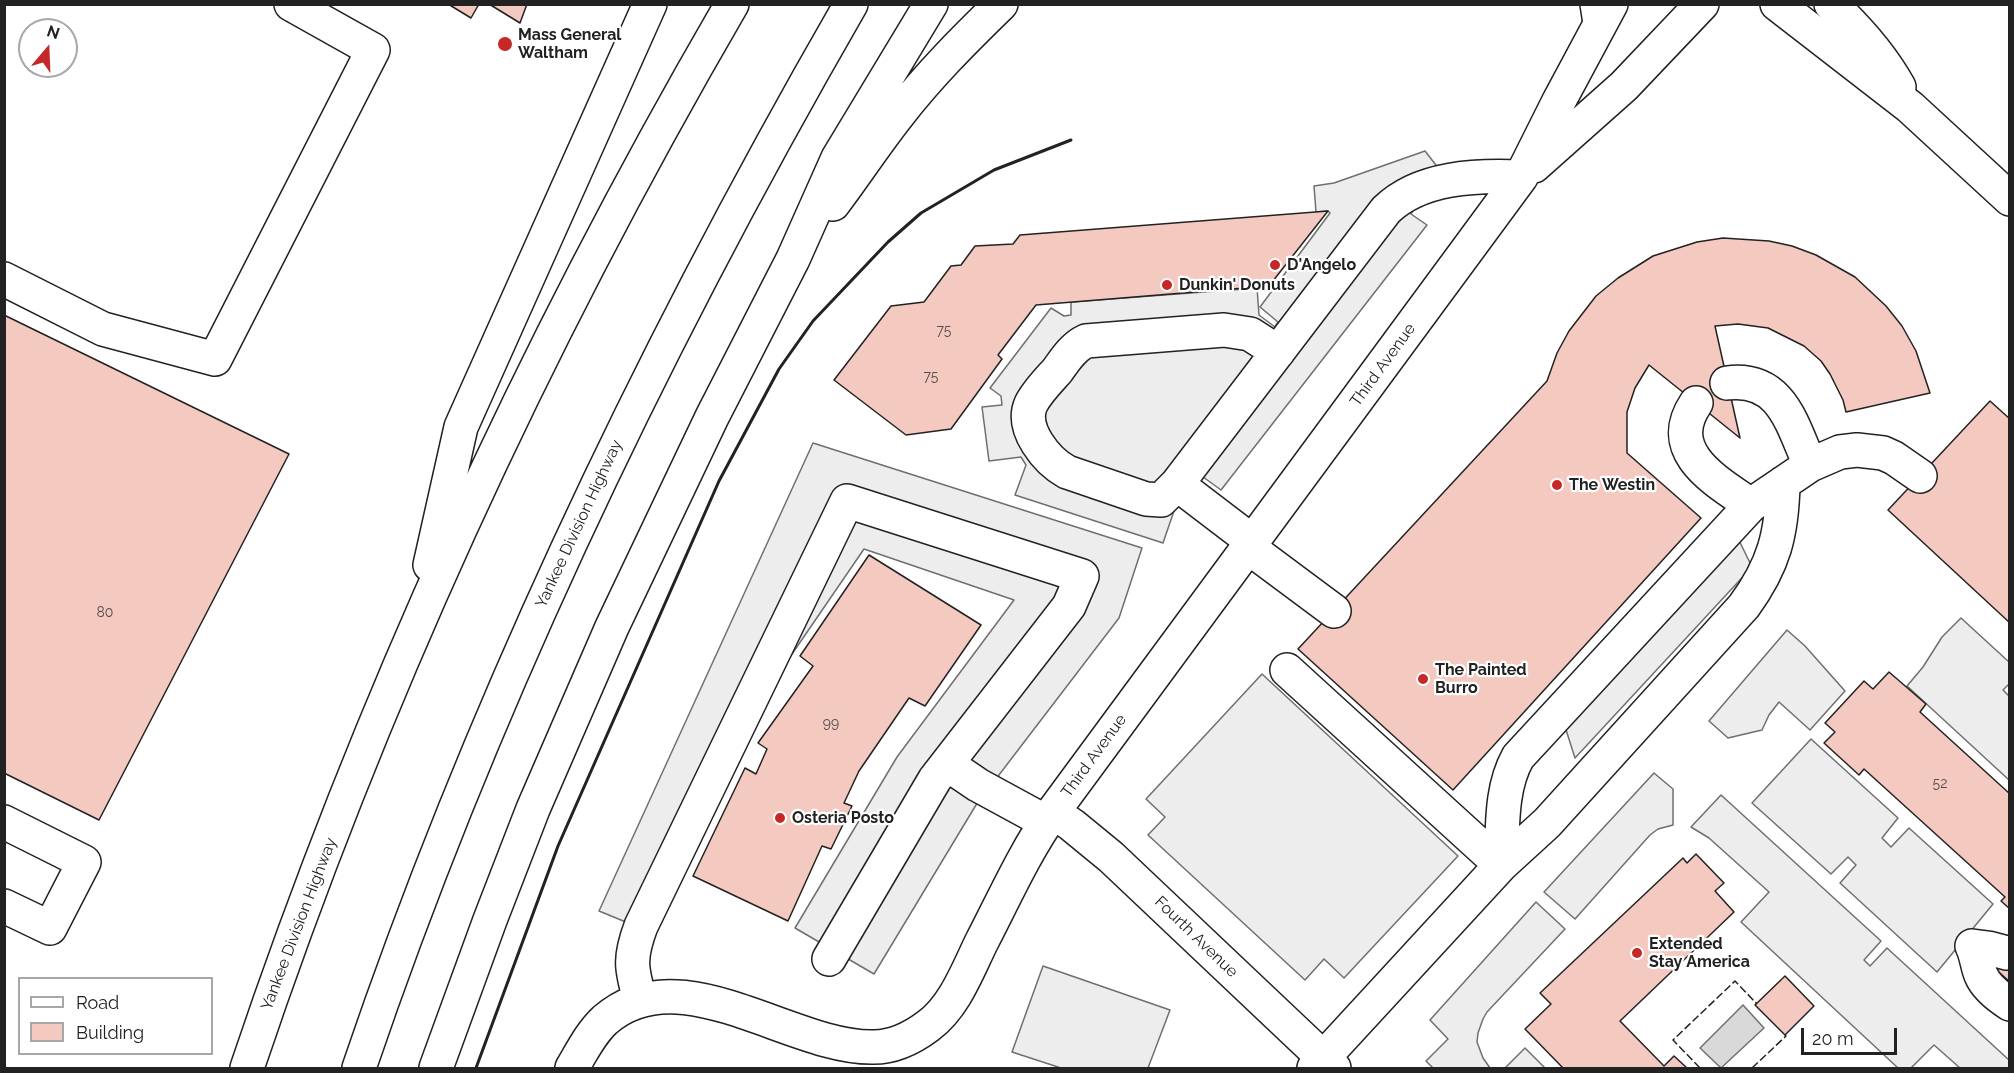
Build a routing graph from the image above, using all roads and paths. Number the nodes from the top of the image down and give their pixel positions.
1 (291, 4) edge
2 (650, 4) edge
3 (732, 4) edge
4 (851, 4) edge
5 (931, 4) edge
6 (1001, 4) edge
7 (1702, 4) edge
8 (1777, 4) edge
9 (1831, 4) edge
10 (1603, 11) edge
11 (1910, 107) junction
12 (1521, 177) junction
13 (2010, 199) edge
14 (793, 259) junction
15 (4, 279) edge
16 (1278, 352) junction
17 (1727, 383) dead end
18 (1696, 403) dead end
19 (1810, 465) junction
20 (1920, 476) dead end
21 (1784, 483) junction
22 (1177, 484) junction
23 (1750, 505) junction
24 (1250, 544) junction
25 (1334, 611) dead end
26 (414, 636) junction
27 (1287, 670) dead end
28 (947, 764) junction
29 (1049, 817) junction
30 (4, 822) edge
31 (1501, 865) junction
32 (4, 906) edge
33 (2007, 953) dead end
34 (829, 959) dead end
35 (640, 1000) junction
36 (2010, 1004) edge
37 (1324, 1065) edge
38 (247, 1068) edge
39 (359, 1068) edge
40 (436, 1068) edge
41 (572, 1068) edge

1 - 15 main road
2 - 26 main road
3 - 26 main road, Yankee Division Highway
4 - 39 main road, Yankee Division Highway
5 - 14 main road
6 - 14 main road
7 - 12 main road, Third Avenue
8 - 11 main road
9 - 11 main road
10 - 12 main road, Third Avenue
11 - 13 main road
12 - 16 main road
12 - 24 main road, Third Avenue
14 - 40 main road
16 - 22 main road
16 - 22 main road
17 - 19 main road
18 - 23 main road
19 - 20 main road
19 - 21 main road
21 - 23 main road
21 - 31 main road
22 - 24 main road
23 - 31 main road
24 - 25 main road
24 - 29 main road, Third Avenue
26 - 38 main road, Yankee Division Highway
27 - 31 main road
28 - 29 main road, Fourth Avenue
28 - 34 main road
28 - 35 main road
29 - 35 main road, Third Avenue
29 - 37 main road, Fourth Avenue
30 - 32 main road
31 - 37 main road
33 - 36 main road
35 - 41 main road, Third Avenue

